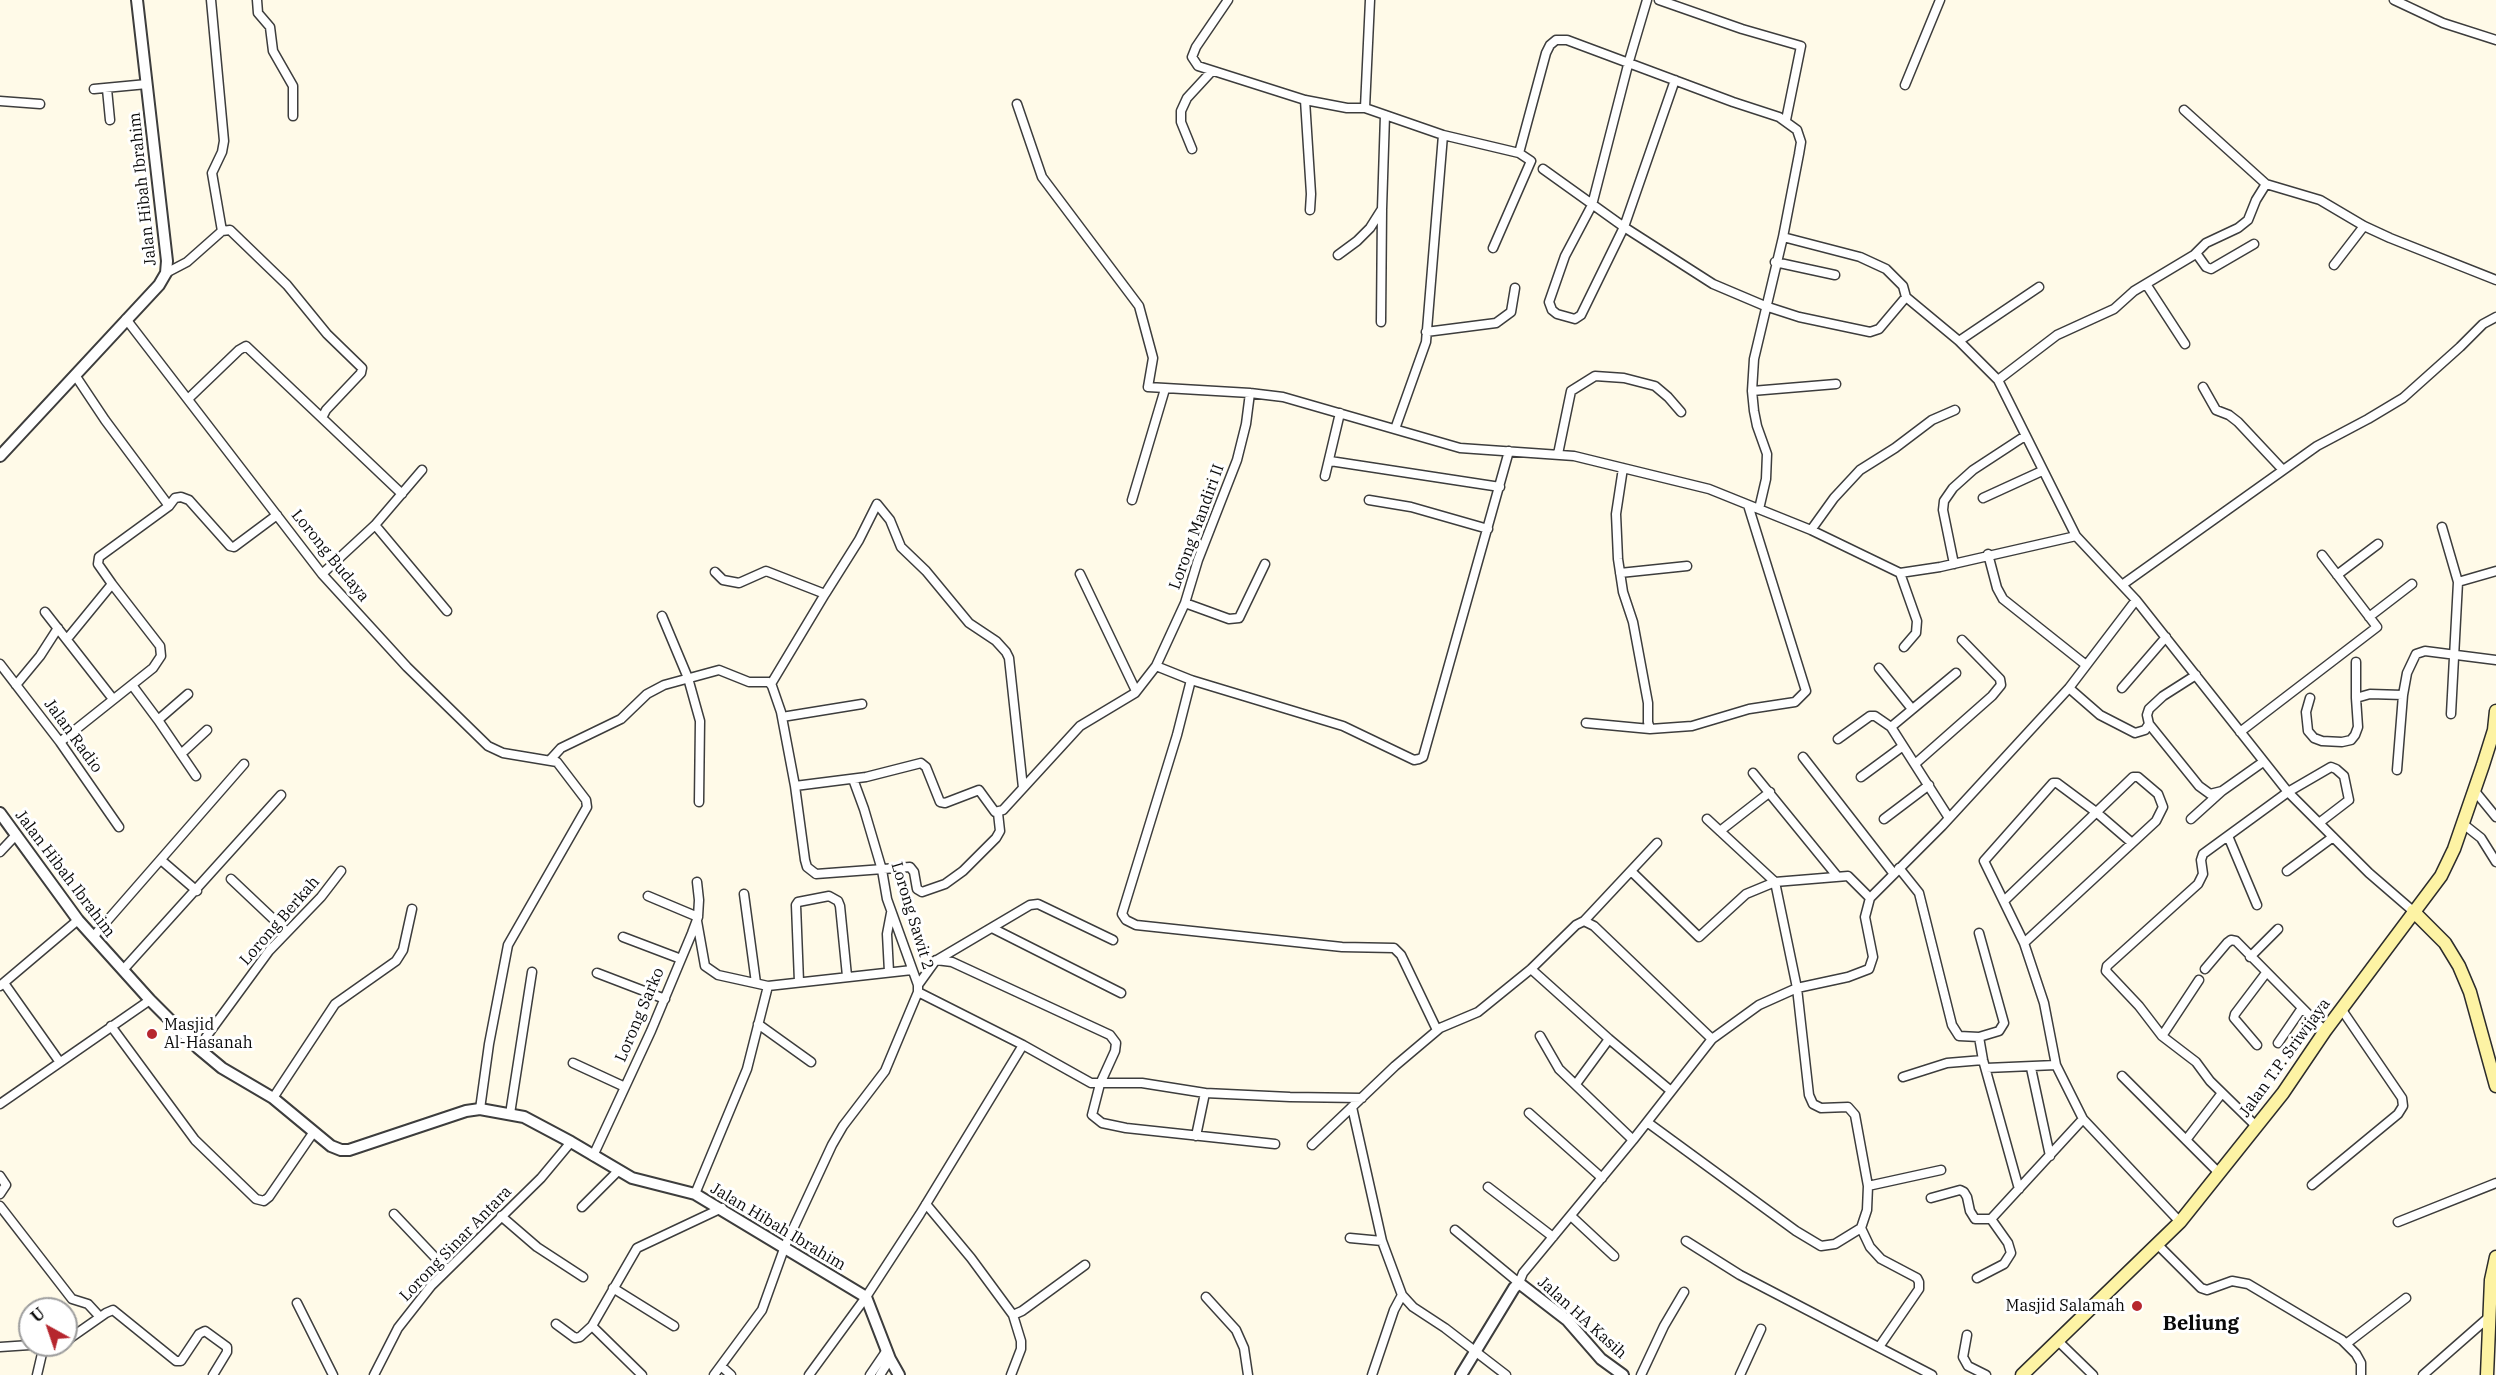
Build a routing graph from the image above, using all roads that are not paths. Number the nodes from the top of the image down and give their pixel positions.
1 (137, 0) edge
2 (211, 0) edge
3 (257, 0) edge
4 (1228, 0) edge
5 (1370, 0) edge
6 (1647, 0) edge
7 (1659, 0) edge
8 (1940, 0) edge
9 (2394, 0) edge
10 (2496, 40) edge
11 (1629, 61) junction
12 (1211, 72) junction
13 (1675, 80) junction
14 (147, 84) junction
15 (1905, 85) dead end
16 (94, 89) dead end
17 (107, 89) junction
18 (1305, 100) junction
19 (0, 101) edge
20 (40, 104) dead end
21 (1017, 104) dead end
22 (1365, 108) junction
23 (2184, 110) dead end
24 (1384, 115) junction
25 (292, 116) dead end
26 (110, 120) dead end
27 (1786, 120) junction
28 (1443, 135) junction
29 (1192, 148) dead end
30 (1519, 153) junction
31 (1543, 169) dead end
32 (2266, 184) junction
33 (1592, 205) junction
34 (1382, 209) junction
35 (1310, 210) dead end
36 (2364, 226) junction
37 (1624, 227) junction
38 (222, 231) junction
39 (1783, 237) junction
40 (2254, 244) dead end
41 (1493, 248) dead end
42 (2196, 253) junction
43 (1338, 255) dead end
44 (1775, 262) junction
45 (2334, 265) dead end
46 (166, 273) junction
47 (1835, 275) dead end
48 (2496, 280) edge
49 (2146, 284) junction
50 (2039, 287) dead end
51 (1515, 288) dead end
52 (1906, 297) junction
53 (1765, 306) junction
54 (2496, 317) edge
55 (126, 319) junction
56 (1381, 322) dead end
57 (1426, 332) junction
58 (1959, 341) junction
59 (2184, 344) dead end
60 (75, 375) junction
61 (1998, 380) junction
62 (1836, 384) dead end
63 (2203, 387) dead end
64 (1165, 389) junction
65 (1752, 391) junction
66 (1250, 393) junction
67 (188, 399) junction
68 (1955, 410) dead end
69 (1681, 412) dead end
70 (1340, 413) junction
71 (322, 418) junction
72 (1395, 429) junction
73 (2025, 436) junction
74 (1509, 451) junction
75 (1558, 454) junction
76 (0, 456) edge
77 (1330, 461) junction
78 (1623, 468) junction
79 (422, 470) dead end
80 (2283, 470) junction
81 (2042, 471) junction
82 (1325, 476) dead end
83 (1500, 487) junction
84 (402, 494) junction
85 (1983, 498) dead end
86 (1132, 500) dead end
87 (1370, 500) dead end
88 (1748, 505) junction
89 (169, 506) junction
90 (1759, 509) junction
91 (277, 515) junction
92 (375, 525) junction
93 (2442, 527) dead end
94 (1488, 529) junction
95 (1811, 530) junction
96 (2076, 536) junction
97 (2378, 544) dead end
98 (1988, 554) junction
99 (2322, 555) dead end
100 (1265, 564) dead end
101 (1954, 564) junction
102 (1688, 566) dead end
103 (2496, 571) edge
104 (715, 572) dead end
105 (1620, 573) junction
106 (1900, 573) junction
107 (322, 574) junction
108 (1080, 574) dead end
109 (2337, 575) junction
110 (2458, 582) junction
111 (112, 584) junction
112 (2412, 584) dead end
113 (2122, 585) junction
114 (825, 594) junction
115 (2136, 600) junction
116 (1185, 603) junction
117 (447, 611) dead end
118 (45, 612) dead end
119 (662, 616) dead end
120 (2369, 617) junction
121 (58, 628) junction
122 (2166, 637) junction
123 (67, 639) junction
124 (1962, 640) dead end
125 (1904, 647) dead end
126 (2454, 656) junction
127 (2496, 660) edge
128 (2356, 662) dead end
129 (0, 664) edge
130 (2086, 665) junction
131 (1156, 666) junction
132 (1880, 668) dead end
133 (1956, 673) dead end
134 (2196, 675) junction
135 (688, 678) junction
136 (1191, 680) junction
137 (771, 684) junction
138 (16, 685) junction
139 (132, 685) junction
140 (2069, 688) junction
141 (2122, 688) dead end
142 (1136, 691) junction
143 (188, 694) dead end
144 (2403, 695) junction
145 (2310, 698) dead end
146 (2356, 698) junction
147 (113, 699) junction
148 (862, 704) dead end
149 (1912, 710) junction
150 (2496, 711) edge
151 (2451, 714) dead end
152 (782, 717) junction
153 (158, 720) junction
154 (1586, 723) dead end
155 (2149, 724) junction
156 (1891, 727) junction
157 (1650, 729) junction
158 (207, 730) dead end
159 (2495, 730) edge
160 (2240, 732) junction
161 (1838, 739) dead end
162 (60, 742) junction
163 (1903, 746) junction
164 (181, 754) junction
165 (1803, 757) dead end
166 (550, 760) junction
167 (2263, 762) junction
168 (244, 764) dead end
169 (1916, 764) junction
170 (2397, 770) dead end
171 (1753, 774) dead end
172 (196, 776) dead end
173 (1861, 777) dead end
174 (853, 779) junction
175 (1929, 785) junction
176 (795, 786) junction
177 (1023, 788) junction
178 (2474, 790) junction
179 (2222, 791) junction
180 (1770, 792) junction
181 (2288, 792) junction
182 (281, 795) dead end
183 (699, 802) dead end
184 (2096, 812) junction
185 (0, 813) edge
186 (998, 813) junction
187 (2496, 817) edge
188 (1949, 818) junction
189 (1707, 819) dead end
190 (1884, 819) dead end
191 (2191, 819) dead end
192 (2319, 823) junction
193 (2462, 823) junction
194 (119, 827) dead end
195 (1720, 831) junction
196 (16, 835) junction
197 (2228, 836) junction
198 (2333, 837) junction
199 (1657, 843) dead end
200 (2132, 843) junction
201 (0, 852) edge
202 (161, 860) junction
203 (2496, 862) edge
204 (882, 870) junction
205 (341, 871) dead end
206 (1631, 871) junction
207 (1896, 871) junction
208 (2287, 871) dead end
209 (1837, 876) junction
210 (231, 879) dead end
211 (697, 882) dead end
212 (1775, 882) junction
213 (196, 891) junction
214 (744, 894) dead end
215 (648, 896) dead end
216 (1870, 898) junction
217 (2004, 901) junction
218 (2257, 904) dead end
219 (412, 909) dead end
220 (891, 911) junction
221 (2414, 911) junction
222 (697, 919) junction
223 (78, 920) junction
224 (1584, 921) junction
225 (992, 928) junction
226 (2278, 929) dead end
227 (287, 932) junction
228 (1979, 933) dead end
229 (93, 937) junction
230 (623, 937) dead end
231 (1113, 940) dead end
232 (2024, 943) junction
233 (2250, 957) junction
234 (681, 959) junction
235 (936, 960) junction
236 (1531, 969) junction
237 (2205, 969) dead end
238 (123, 970) junction
239 (912, 970) junction
240 (532, 972) dead end
241 (890, 972) junction
242 (597, 973) dead end
243 (2266, 973) junction
244 (848, 976) junction
245 (2199, 980) dead end
246 (799, 982) junction
247 (756, 983) junction
248 (2, 984) edge
249 (768, 986) junction
250 (1797, 988) junction
251 (918, 989) junction
252 (1121, 993) dead end
253 (664, 999) junction
254 (150, 1000) junction
255 (2302, 1008) junction
256 (2342, 1010) junction
257 (758, 1024) junction
258 (111, 1026) junction
259 (1437, 1030) junction
260 (2325, 1031) junction
261 (1540, 1036) dead end
262 (2163, 1036) junction
263 (1979, 1037) junction
264 (1609, 1039) junction
265 (1712, 1039) junction
266 (2278, 1043) dead end
267 (1023, 1045) junction
268 (2257, 1045) dead end
269 (198, 1048) junction
270 (59, 1061) junction
271 (811, 1062) dead end
272 (573, 1063) dead end
273 (2494, 1063) edge
274 (1985, 1064) junction
275 (2056, 1065) junction
276 (2031, 1068) junction
277 (2122, 1076) dead end
278 (1903, 1077) dead end
279 (1100, 1084) junction
280 (1576, 1084) junction
281 (2496, 1086) edge
282 (625, 1087) junction
283 (1671, 1091) junction
284 (1205, 1093) junction
285 (2222, 1093) junction
286 (273, 1098) junction
287 (1362, 1098) junction
288 (0, 1104) edge
289 (1352, 1107) junction
290 (480, 1109) junction
291 (1529, 1113) dead end
292 (510, 1114) junction
293 (2083, 1119) junction
294 (1647, 1122) junction
295 (2256, 1126) junction
296 (313, 1133) junction
297 (1196, 1136) junction
298 (1633, 1140) junction
299 (2186, 1140) junction
300 (571, 1142) junction
301 (1275, 1144) dead end
302 (1312, 1144) dead end
303 (593, 1156) junction
304 (2050, 1156) junction
305 (619, 1170) junction
306 (1941, 1170) dead end
307 (2220, 1174) junction
308 (0, 1176) edge
309 (1602, 1178) junction
310 (2496, 1183) edge
311 (2312, 1185) dead end
312 (1868, 1186) junction
313 (1488, 1187) dead end
314 (2019, 1189) junction
315 (0, 1194) edge
316 (695, 1194) junction
317 (1930, 1198) dead end
318 (926, 1204) junction
319 (0, 1206) edge
320 (582, 1207) dead end
321 (722, 1208) junction
322 (394, 1214) dead end
323 (501, 1216) junction
324 (1571, 1216) junction
325 (1991, 1219) junction
326 (2180, 1222) junction
327 (2398, 1222) dead end
328 (1861, 1228) junction
329 (1455, 1230) dead end
330 (1553, 1237) junction
331 (1350, 1238) dead end
332 (1382, 1241) junction
333 (1686, 1241) dead end
334 (2158, 1245) junction
335 (785, 1246) junction
336 (1614, 1256) dead end
337 (2496, 1257) edge
338 (1085, 1265) dead end
339 (447, 1270) junction
340 (583, 1277) dead end
341 (1977, 1278) dead end
342 (1520, 1283) junction
343 (613, 1288) junction
344 (1684, 1292) dead end
345 (1402, 1295) junction
346 (866, 1297) junction
347 (1206, 1297) dead end
348 (2406, 1298) dead end
349 (297, 1303) dead end
350 (1013, 1315) junction
351 (100, 1317) junction
352 (2489, 1317) junction
353 (556, 1324) dead end
354 (592, 1326) junction
355 (674, 1326) dead end
356 (1761, 1329) dead end
357 (78, 1333) edge
358 (1967, 1335) dead end
359 (2058, 1341) junction
360 (2346, 1344) junction
361 (18, 1346) edge
362 (0, 1347) edge
363 (1879, 1347) junction
364 (1475, 1351) junction
365 (888, 1355) junction
366 (41, 1357) edge
367 (721, 1366) junction
368 (2490, 1368) edge
369 (37, 1375) edge
370 (213, 1375) edge
371 (333, 1375) edge
372 (374, 1375) edge
373 (642, 1375) edge
374 (714, 1375) edge
375 (731, 1375) edge
376 (808, 1375) edge
377 (870, 1375) edge
378 (880, 1375) edge
379 (899, 1375) edge
380 (1011, 1375) edge
381 (1248, 1375) edge
382 (1372, 1375) edge
383 (1461, 1375) edge
384 (1506, 1375) edge
385 (1623, 1375) edge
386 (1641, 1375) edge
387 (1740, 1375) edge
388 (1932, 1375) edge
389 (1986, 1375) edge
390 (2022, 1375) edge
391 (2093, 1375) edge
392 (2361, 1375) edge
393 (2423, 1375) edge

1 - 14 street, Jalan Hibah Ibrahim
2 - 38 street
3 - 25 street
4 - 12 street
5 - 22 street
6 - 11 street
7 - 27 street
8 - 15 street
9 - 10 street
11 - 13 street
11 - 30 street
11 - 33 street
12 - 18 street
12 - 29 street
13 - 27 street
13 - 37 street
14 - 17 street
14 - 46 street, Jalan Hibah Ibrahim
16 - 17 street
17 - 26 street
18 - 22 street
18 - 35 street
19 - 20 street
21 - 64 street
22 - 24 street
23 - 32 street
24 - 28 street
24 - 34 street
27 - 39 street
28 - 30 street
28 - 57 street
30 - 41 street
31 - 33 street
32 - 36 street
32 - 42 street
33 - 37 street
33 - 37 street
34 - 43 street
34 - 56 street
36 - 45 street
36 - 48 street
37 - 53 street
38 - 46 street
38 - 71 street
39 - 44 street
39 - 52 street
40 - 42 street
42 - 49 street
44 - 47 street
44 - 53 street
46 - 55 street, Jalan Hibah Ibrahim
49 - 59 street
49 - 61 street
50 - 58 street
51 - 57 street
52 - 53 street
52 - 58 street
53 - 65 street
54 - 80 street
55 - 60 street, Jalan Hibah Ibrahim
55 - 67 street, Lorong Budaya
57 - 72 street
58 - 61 street
60 - 76 street, Jalan Hibah Ibrahim
60 - 89 street
61 - 73 street
62 - 65 street
63 - 80 street
64 - 66 street
64 - 86 street
65 - 90 street
66 - 70 street
66 - 116 street, Lorong Mandiri II
67 - 71 street
67 - 91 street, Lorong Budaya
68 - 95 street
69 - 75 street
70 - 72 street
70 - 77 street
71 - 84 street
72 - 74 street
73 - 81 street
73 - 101 street
74 - 75 street
74 - 83 street
75 - 78 street
77 - 82 street
77 - 83 street
78 - 88 street
78 - 105 street
79 - 84 street
80 - 113 street
81 - 85 street
81 - 96 street
83 - 94 street
84 - 92 street
87 - 94 street
88 - 90 street
88 - 157 street
89 - 91 street
89 - 111 street
90 - 95 street
91 - 107 street, Lorong Budaya
92 - 107 street
92 - 117 street
93 - 110 street
94 - 136 street
95 - 106 street
96 - 98 street
96 - 113 street
97 - 109 street
98 - 101 street
98 - 130 street
99 - 109 street
100 - 116 street
101 - 106 street
102 - 105 street
103 - 110 street
104 - 114 street
105 - 157 street
106 - 125 street
107 - 166 street, Lorong Budaya
108 - 142 street
109 - 120 street
110 - 126 street
111 - 123 street
111 - 139 street
112 - 120 street
113 - 115 street
114 - 137 street
114 - 177 street
115 - 122 street
115 - 130 street
116 - 131 street, Lorong Mandiri II
118 - 121 street
119 - 135 street
120 - 160 street
121 - 123 street
121 - 138 street
122 - 134 street
122 - 141 street
123 - 147 street
124 - 169 street
126 - 127 street
126 - 144 street
126 - 151 street
128 - 146 street
129 - 138 street, Jalan Radio
130 - 140 street
131 - 136 street
131 - 142 street, Lorong Mandiri II
132 - 149 street
133 - 149 street
134 - 155 street
134 - 160 street
135 - 137 street
135 - 166 street
135 - 183 street
136 - 259 street
137 - 152 street
138 - 162 street, Jalan Radio
139 - 147 street
139 - 153 street
140 - 155 street
140 - 188 street
142 - 177 street
143 - 153 street
144 - 146 street
144 - 170 street
145 - 146 street
147 - 162 street
148 - 152 street
149 - 156 street
150 - 159 main road, Jalan T.P. Sriwijaya
152 - 176 street
153 - 164 street
154 - 157 street
155 - 179 street
156 - 161 street
156 - 163 street
158 - 164 street
159 - 178 main road, Jalan T.P. Sriwijaya
160 - 167 street
162 - 194 street, Jalan Radio
163 - 169 street
163 - 173 street
164 - 172 street
165 - 207 street
166 - 290 street
167 - 179 street
167 - 181 street
168 - 202 street
169 - 175 street
171 - 180 street
174 - 176 street
174 - 186 street
174 - 204 street, Lorong Sawit 2
175 - 188 street
175 - 190 street
176 - 204 street
177 - 186 street
178 - 187 street
178 - 193 main road, Jalan T.P. Sriwijaya
179 - 191 street
180 - 195 street
180 - 209 street
181 - 192 street
181 - 192 street
181 - 197 street
182 - 213 street
184 - 200 street
184 - 200 street
184 - 217 street
184 - 217 street
185 - 196 street, Jalan Hibah Ibrahim
186 - 204 street
188 - 207 street
189 - 195 street
192 - 198 street
193 - 203 street
193 - 221 main road, Jalan T.P. Sriwijaya
195 - 212 street
196 - 201 street
196 - 223 street, Jalan Hibah Ibrahim
197 - 218 street
197 - 262 street
198 - 208 street
198 - 221 street
199 - 206 street
200 - 232 street
202 - 213 street
202 - 229 street
204 - 220 street, Lorong Sawit 2
205 - 227 street, Lorong Berkah
206 - 212 street
206 - 224 street
207 - 216 street
207 - 263 street
209 - 212 street
209 - 216 street
210 - 227 street
211 - 222 street, Lorong Sarko
212 - 250 street
213 - 238 street
214 - 247 street
215 - 222 street
216 - 250 street
217 - 232 street
219 - 286 street
220 - 239 street, Lorong Sawit 2
220 - 241 street
221 - 256 main road, Jalan T.P. Sriwijaya
221 - 273 main road
222 - 234 street, Lorong Sarko
222 - 247 street
223 - 229 street, Jalan Hibah Ibrahim
223 - 248 street
224 - 236 street
224 - 265 street
225 - 231 street
225 - 235 street
225 - 252 street
226 - 233 street
227 - 269 street, Lorong Berkah
228 - 263 street
229 - 238 street, Jalan Hibah Ibrahim
230 - 234 street
232 - 275 street
233 - 237 street
233 - 243 street
234 - 253 street, Lorong Sarko
235 - 251 street
235 - 279 street
236 - 259 street
236 - 264 street
238 - 254 street, Jalan Hibah Ibrahim
239 - 241 street
239 - 251 street, Lorong Sawit 2
240 - 292 street
241 - 244 street
242 - 253 street
243 - 255 street
243 - 268 street
244 - 246 street
244 - 246 street
245 - 262 street
246 - 249 street
247 - 249 street
248 - 270 street
249 - 257 street
250 - 265 street
250 - 312 street
251 - 267 street
251 - 335 street, Lorong Sawit 2
253 - 282 street, Lorong Sarko
254 - 258 street
254 - 269 street, Jalan Hibah Ibrahim
255 - 260 street
255 - 266 street
256 - 260 main road, Jalan T.P. Sriwijaya
256 - 311 street
257 - 271 street
257 - 316 street
258 - 270 street
258 - 296 street
259 - 287 street
260 - 295 main road, Jalan T.P. Sriwijaya
261 - 280 street
262 - 285 street
263 - 274 street
264 - 280 street
264 - 283 street
265 - 283 street
267 - 279 street
267 - 318 street
269 - 286 street, Jalan Hibah Ibrahim
270 - 288 street
272 - 282 street
273 - 281 main road
274 - 276 street
274 - 278 street
274 - 314 street
275 - 276 street
275 - 293 street
276 - 304 street
277 - 299 street
279 - 284 street
279 - 297 street
280 - 298 street
282 - 303 street, Lorong Sarko
283 - 294 street
284 - 287 street
284 - 297 street
285 - 295 street
285 - 299 street
286 - 296 street, Jalan Hibah Ibrahim
287 - 289 street
289 - 302 street
289 - 332 street
290 - 292 street, Jalan Hibah Ibrahim
290 - 296 street, Jalan Hibah Ibrahim
291 - 309 street
292 - 300 street, Jalan Hibah Ibrahim
293 - 304 street
293 - 326 street
294 - 298 street
294 - 328 street
295 - 307 main road, Jalan T.P. Sriwijaya
297 - 301 street
298 - 309 street
299 - 307 street
300 - 303 street, Jalan Hibah Ibrahim
300 - 323 street, Lorong Sinar Antara
303 - 305 street, Jalan Hibah Ibrahim
304 - 314 street
305 - 316 street, Jalan Hibah Ibrahim
305 - 320 street
306 - 312 street
307 - 326 main road, Jalan T.P. Sriwijaya
308 - 315 street
309 - 324 street
310 - 327 street
312 - 328 street
313 - 330 street
314 - 325 street
316 - 321 street, Jalan Hibah Ibrahim
317 - 325 street
318 - 346 street
318 - 350 street
319 - 351 street
321 - 335 street, Jalan Hibah Ibrahim
321 - 343 street
322 - 339 street
323 - 339 street, Lorong Sinar Antara
323 - 340 street
324 - 330 street
324 - 336 street
325 - 341 street
326 - 334 main road, Jalan T.P. Sriwijaya
328 - 363 street
329 - 342 street
330 - 342 street
331 - 332 street
332 - 345 street
333 - 363 street
334 - 359 main road, Jalan T.P. Sriwijaya
334 - 360 street
335 - 346 street, Jalan Hibah Ibrahim
335 - 367 street, Lorong Sawit 2
337 - 352 main road
338 - 350 street
339 - 372 street, Lorong Sinar Antara
342 - 364 street
342 - 385 street, Jalan HA Kasih
343 - 354 street
343 - 355 street
344 - 386 street
345 - 364 street
345 - 382 street
346 - 365 street
346 - 376 street
347 - 381 street
348 - 360 street
349 - 371 street
350 - 380 street
351 - 357 street
351 - 370 street
352 - 368 main road
352 - 393 street
353 - 354 street
354 - 373 street
356 - 387 street
358 - 389 street
359 - 390 main road, Jalan T.P. Sriwijaya
359 - 391 street
360 - 392 street
361 - 362 street
363 - 388 street
364 - 383 street
364 - 384 street
365 - 377 street
365 - 378 street
365 - 379 street
366 - 369 street
367 - 374 street, Lorong Sawit 2
367 - 375 street

